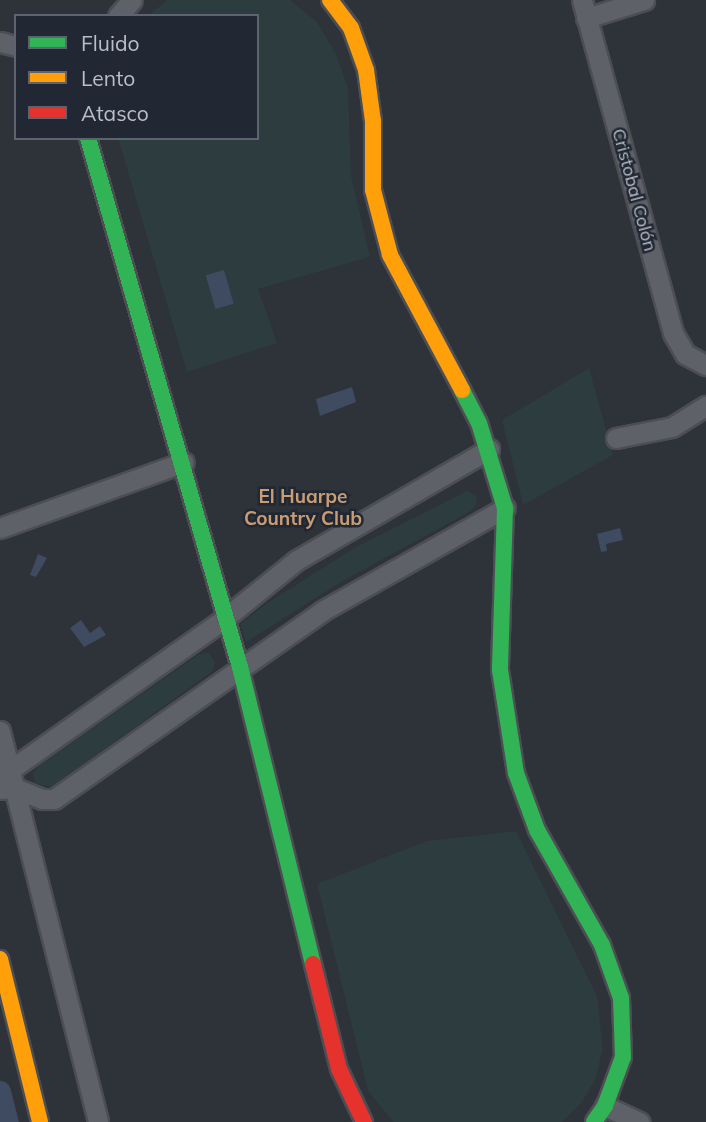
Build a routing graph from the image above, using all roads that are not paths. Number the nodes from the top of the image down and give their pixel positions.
1 (132, 0) edge
2 (330, 0) edge
3 (644, 0) edge
4 (584, 9) edge
5 (120, 14) edge
6 (89, 140) edge
7 (706, 365) edge
8 (706, 406) edge
9 (616, 438) dead end
10 (489, 449) junction
11 (184, 462) junction
12 (505, 508) junction
13 (0, 528) edge
14 (225, 618) junction
15 (240, 667) junction
16 (0, 732) edge
17 (6, 781) edge
18 (0, 959) edge
19 (606, 1105) junction
20 (40, 1122) edge
21 (98, 1122) edge
22 (364, 1122) edge
23 (594, 1122) edge
24 (640, 1122) edge

1 - 5 street
2 - 10 street
3 - 4 street
4 - 7 street, Cristobal Colón
6 - 11 street
8 - 9 street
10 - 12 street
10 - 14 street
11 - 13 street
11 - 14 street
12 - 15 street
12 - 19 street
14 - 15 street
14 - 17 street
15 - 17 street
15 - 22 street
16 - 17 street
17 - 21 street
18 - 20 street
19 - 23 street
19 - 24 street

